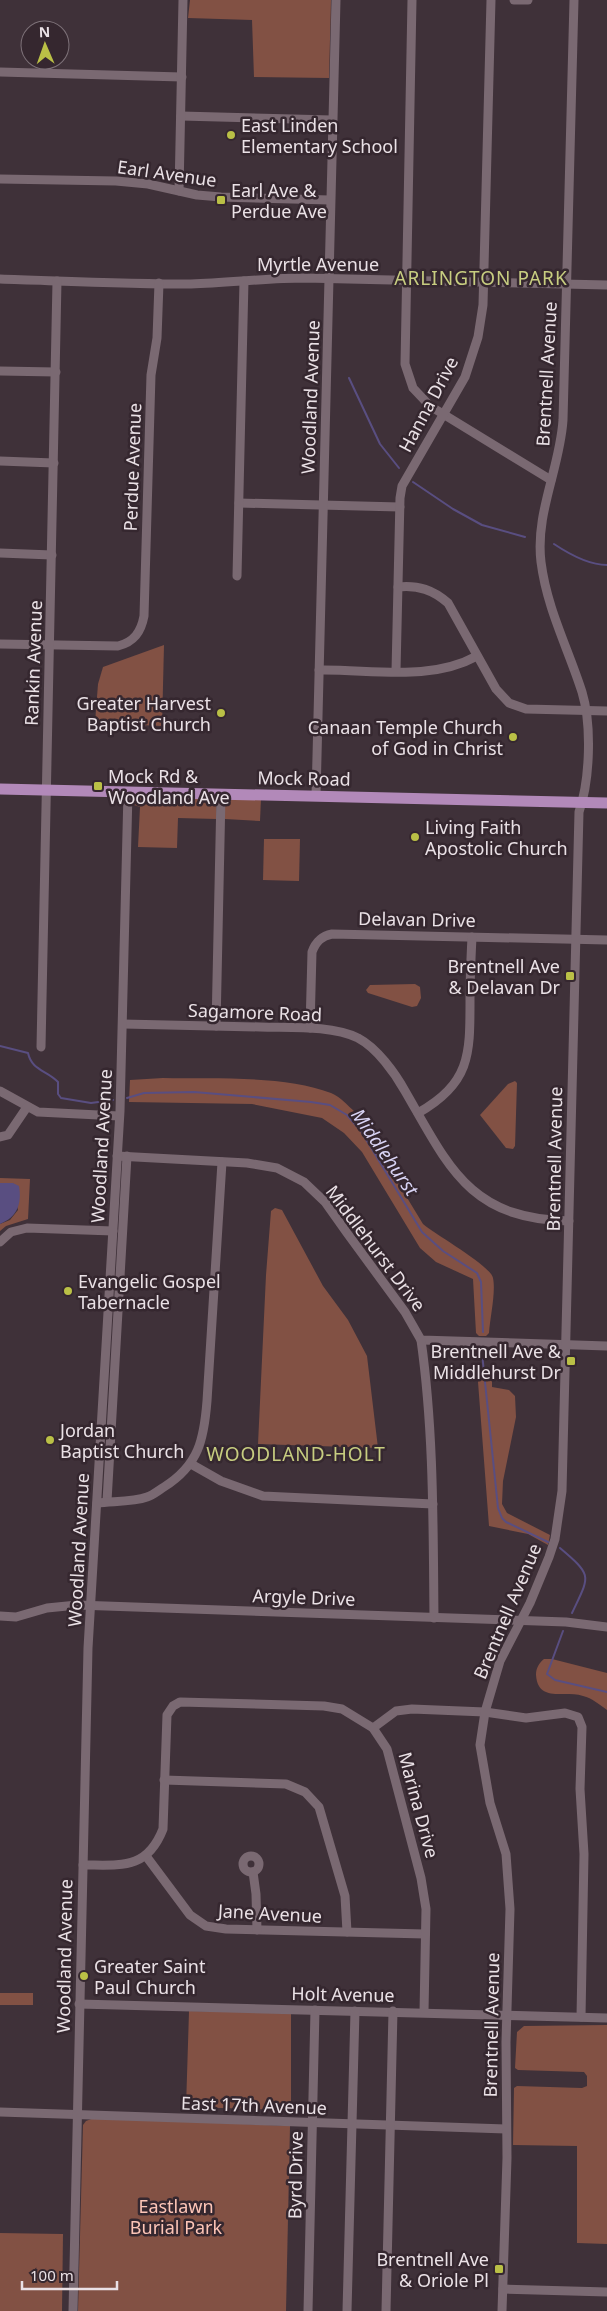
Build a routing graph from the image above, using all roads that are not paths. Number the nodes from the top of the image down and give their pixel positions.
1 (183, 0) edge
2 (336, 0) edge
3 (412, 0) edge
4 (491, 0) edge
5 (514, 0) edge
6 (528, 0) edge
7 (574, 0) edge
8 (0, 72) edge
9 (182, 76) junction
10 (181, 116) junction
11 (332, 120) junction
12 (0, 178) edge
13 (179, 191) junction
14 (330, 200) junction
15 (0, 279) edge
16 (329, 279) junction
17 (405, 280) junction
18 (57, 281) junction
19 (244, 281) junction
20 (484, 282) junction
21 (159, 283) junction
22 (567, 284) junction
23 (607, 285) edge
24 (0, 371) edge
25 (56, 372) junction
26 (444, 415) junction
27 (0, 461) edge
28 (54, 463) junction
29 (551, 480) junction
30 (238, 503) junction
31 (323, 505) junction
32 (400, 507) junction
33 (0, 553) edge
34 (52, 555) junction
35 (237, 576) dead end
36 (398, 587) junction
37 (0, 644) edge
38 (50, 645) junction
39 (477, 656) junction
40 (320, 670) junction
41 (396, 672) junction
42 (607, 710) edge
43 (585, 711) junction
44 (0, 789) edge
45 (46, 790) junction
46 (128, 792) junction
47 (221, 795) junction
48 (316, 796) junction
49 (583, 803) junction
50 (607, 804) edge
51 (472, 936) junction
52 (576, 939) junction
53 (607, 940) edge
54 (123, 1024) junction
55 (216, 1026) junction
56 (310, 1028) junction
57 (41, 1047) dead end
58 (0, 1091) edge
59 (27, 1107) junction
60 (418, 1113) junction
61 (120, 1116) junction
62 (0, 1137) edge
63 (122, 1156) junction
64 (222, 1162) junction
65 (569, 1221) junction
66 (113, 1231) junction
67 (0, 1242) edge
68 (421, 1340) junction
69 (566, 1345) junction
70 (607, 1346) edge
71 (191, 1464) junction
72 (107, 1502) junction
73 (97, 1503) junction
74 (433, 1504) junction
75 (91, 1606) junction
76 (0, 1616) edge
77 (434, 1618) junction
78 (520, 1620) junction
79 (607, 1627) edge
80 (485, 1712) junction
81 (373, 1728) junction
82 (164, 1780) junction
83 (146, 1856) junction
84 (83, 1865) junction
85 (252, 1872) dead end
86 (257, 1930) junction
87 (347, 1932) junction
88 (425, 1934) junction
89 (79, 2004) junction
90 (315, 2010) junction
91 (355, 2011) junction
92 (393, 2012) junction
93 (424, 2012) junction
94 (506, 2015) junction
95 (581, 2017) junction
96 (607, 2018) edge
97 (0, 2112) edge
98 (78, 2114) junction
99 (312, 2123) junction
100 (351, 2124) junction
101 (391, 2124) junction
102 (506, 2129) junction
103 (503, 2289) junction
104 (607, 2292) edge
105 (73, 2311) edge
106 (308, 2311) edge
107 (346, 2311) edge
108 (386, 2311) edge
109 (502, 2311) edge

1 - 9 street
2 - 11 street, Woodland Avenue
3 - 17 street
4 - 20 street, Hanna Drive
5 - 6 street
7 - 22 street, Brentnell Avenue
8 - 9 street
9 - 10 street
10 - 11 street
10 - 13 street
11 - 14 street, Woodland Avenue
12 - 13 street, Earl Avenue
13 - 14 street, Earl Avenue
14 - 16 street, Woodland Avenue
15 - 18 street, Myrtle Avenue
16 - 17 street, Myrtle Avenue
16 - 19 street, Myrtle Avenue
16 - 31 street, Woodland Avenue
17 - 20 street, Myrtle Avenue
17 - 26 street
18 - 21 street, Myrtle Avenue
18 - 25 street, Rankin Avenue
19 - 21 street, Myrtle Avenue
19 - 30 street
20 - 22 street, Myrtle Avenue
20 - 26 street, Hanna Drive
21 - 38 street, Perdue Avenue
22 - 23 street, Myrtle Avenue
22 - 29 street, Brentnell Avenue
24 - 25 street
25 - 28 street, Rankin Avenue
26 - 29 street
26 - 32 street, Hanna Drive
27 - 28 street
28 - 34 street, Rankin Avenue
29 - 43 street, Brentnell Avenue
30 - 31 street
30 - 35 street
31 - 32 street
31 - 40 street, Woodland Avenue
32 - 36 street, Hanna Drive
33 - 34 street
34 - 38 street, Rankin Avenue
36 - 39 street
36 - 41 street, Hanna Drive
37 - 38 street
38 - 45 street, Rankin Avenue
39 - 41 street
39 - 43 street
40 - 41 street
40 - 48 street, Woodland Avenue
42 - 43 street
43 - 49 street, Brentnell Avenue
44 - 45 main road, Mock Road
45 - 46 main road, Mock Road
45 - 57 street, Rankin Avenue
46 - 47 main road, Mock Road
46 - 54 street, Woodland Avenue
47 - 48 main road, Mock Road
47 - 55 street
48 - 49 main road, Mock Road
49 - 50 main road, Mock Road
49 - 52 street, Brentnell Avenue
51 - 52 street, Delavan Drive
51 - 56 street, Delavan Drive
51 - 60 street
52 - 53 street, Delavan Drive
52 - 65 street, Brentnell Avenue
54 - 55 street, Sagamore Road
54 - 61 street, Woodland Avenue
55 - 56 street, Sagamore Road
56 - 60 street, Sagamore Road
58 - 59 street
59 - 61 street
59 - 62 street
60 - 65 street, Sagamore Road
61 - 63 street, Woodland Avenue
63 - 64 street, Middlehurst Drive
63 - 66 street, Woodland Avenue
63 - 72 street
64 - 68 street, Middlehurst Drive
64 - 71 street
65 - 69 street, Brentnell Avenue
66 - 67 street
66 - 73 street, Woodland Avenue
68 - 69 street, Middlehurst Drive
68 - 74 street
69 - 70 street, Middlehurst Drive
69 - 78 street, Brentnell Avenue
71 - 72 street
71 - 74 street
72 - 73 street
73 - 75 street, Woodland Avenue
74 - 77 street
75 - 76 street, Argyle Drive
75 - 77 street, Argyle Drive
75 - 84 street, Woodland Avenue
77 - 78 street, Argyle Drive
78 - 79 street, Argyle Drive
78 - 80 street, Brentnell Avenue
80 - 81 street
80 - 94 street, Brentnell Avenue
80 - 95 street
81 - 82 street, Marina Drive
81 - 88 street, Marina Drive
82 - 83 street
82 - 87 street
83 - 84 street
83 - 86 street, Jane Avenue
84 - 89 street, Woodland Avenue
85 - 86 street
86 - 87 street, Jane Avenue
87 - 88 street, Jane Avenue
88 - 93 street, Marina Drive
89 - 90 street, Holt Avenue
89 - 98 street, Woodland Avenue
90 - 91 street, Holt Avenue
90 - 99 street, Byrd Drive
91 - 92 street, Holt Avenue
91 - 100 street
92 - 93 street, Holt Avenue
92 - 101 street
93 - 94 street, Holt Avenue
94 - 95 street, Holt Avenue
94 - 102 street, Brentnell Avenue
95 - 96 street, Holt Avenue
97 - 98 street, East 17th Avenue
98 - 99 street, East 17th Avenue
98 - 105 street, Woodland Avenue
99 - 100 street, East 17th Avenue
99 - 106 street, Byrd Drive
100 - 101 street, East 17th Avenue
100 - 107 street
101 - 102 street, East 17th Avenue
101 - 108 street
102 - 103 street, Brentnell Avenue
103 - 104 street
103 - 109 street, Brentnell Avenue

